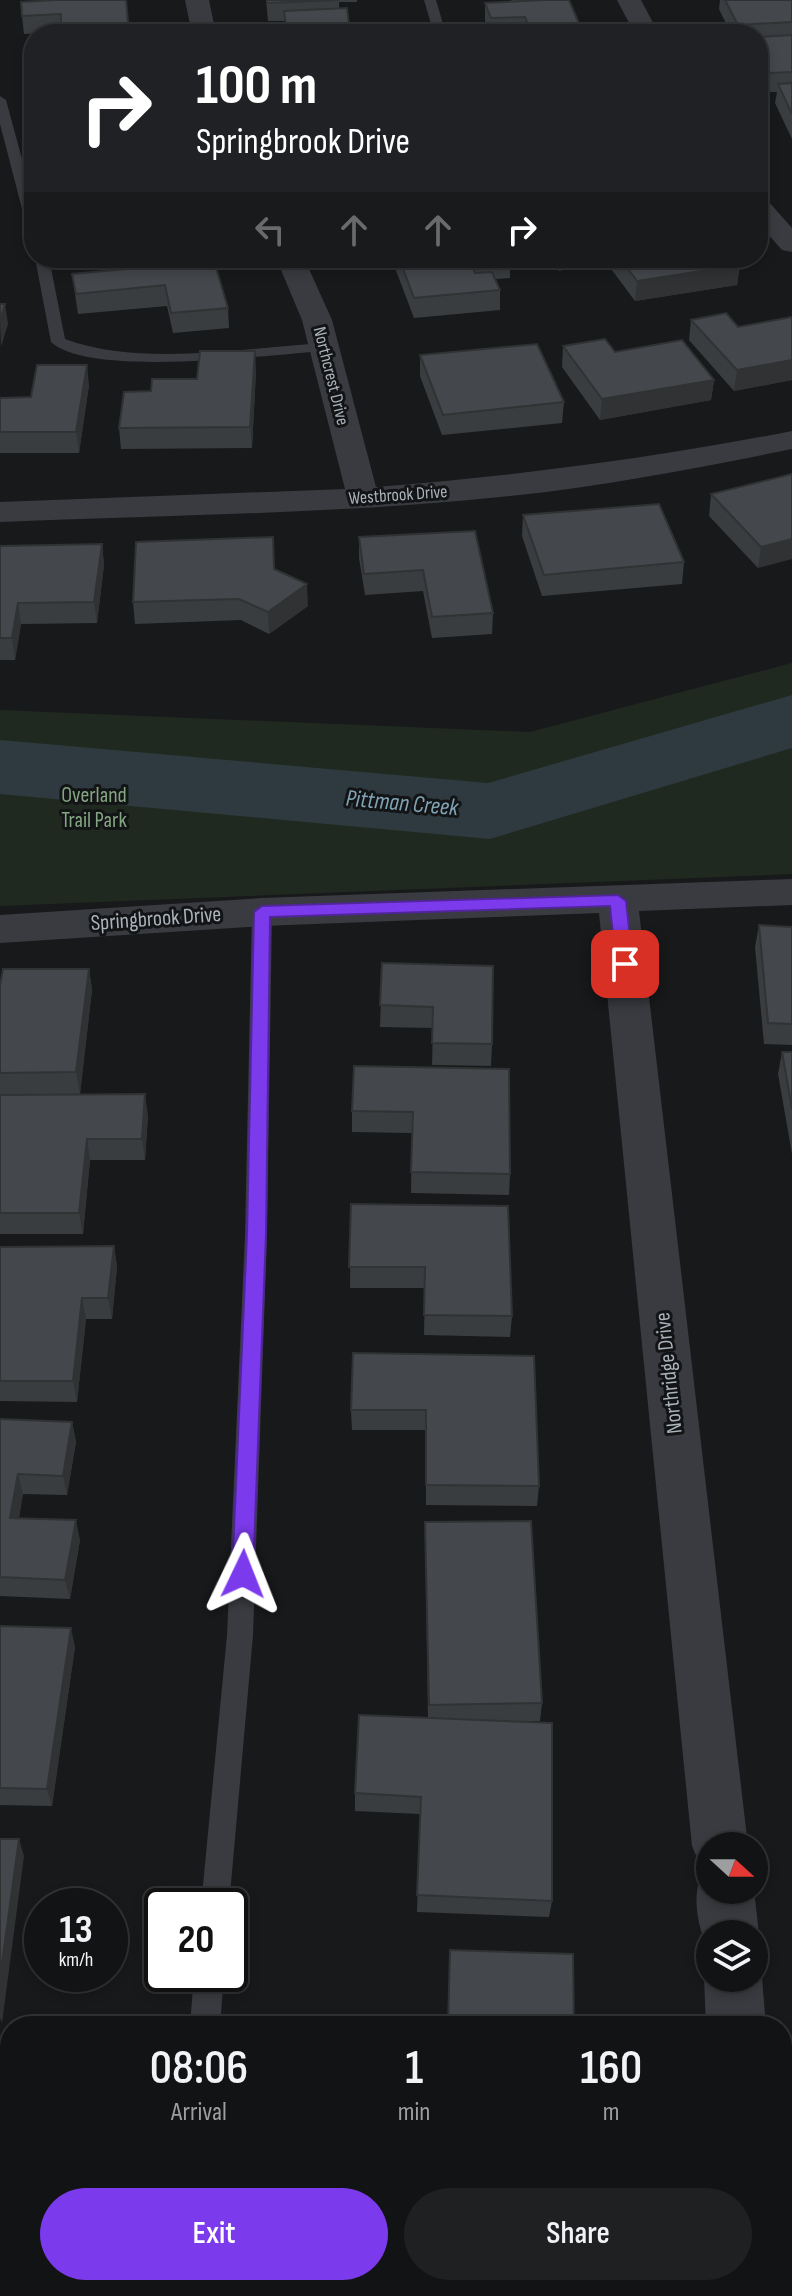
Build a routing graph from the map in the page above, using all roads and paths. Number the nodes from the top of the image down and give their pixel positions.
1 (197, 0) edge
2 (430, 0) edge
3 (629, 0) edge
4 (202, 24) edge
5 (437, 24) edge
6 (642, 24) edge
7 (0, 100) edge
8 (24, 190) edge
9 (768, 218) edge
10 (792, 244) edge
11 (44, 268) edge
12 (294, 268) edge
13 (324, 347) junction
14 (792, 440) edge
15 (363, 498) junction
16 (0, 512) edge
17 (792, 892) edge
18 (618, 901) junction
19 (262, 912) junction
20 (0, 929) edge
21 (718, 1832) edge
22 (217, 1888) edge
23 (208, 1992) edge
24 (734, 1992) edge
25 (206, 2016) edge
26 (735, 2016) edge

1 - 4 street
2 - 5 lane
3 - 6 street
7 - 8 lane
9 - 10 street
11 - 13 lane
12 - 13 street, Northcrest Drive
13 - 15 street, Northcrest Drive
14 - 15 street, Westbrook Drive
15 - 16 street, Westbrook Drive
17 - 18 street, Springbrook Drive
18 - 19 street, Springbrook Drive
18 - 21 street, Northridge Drive
19 - 20 street, Springbrook Drive
19 - 22 lane
23 - 25 lane
24 - 26 street

